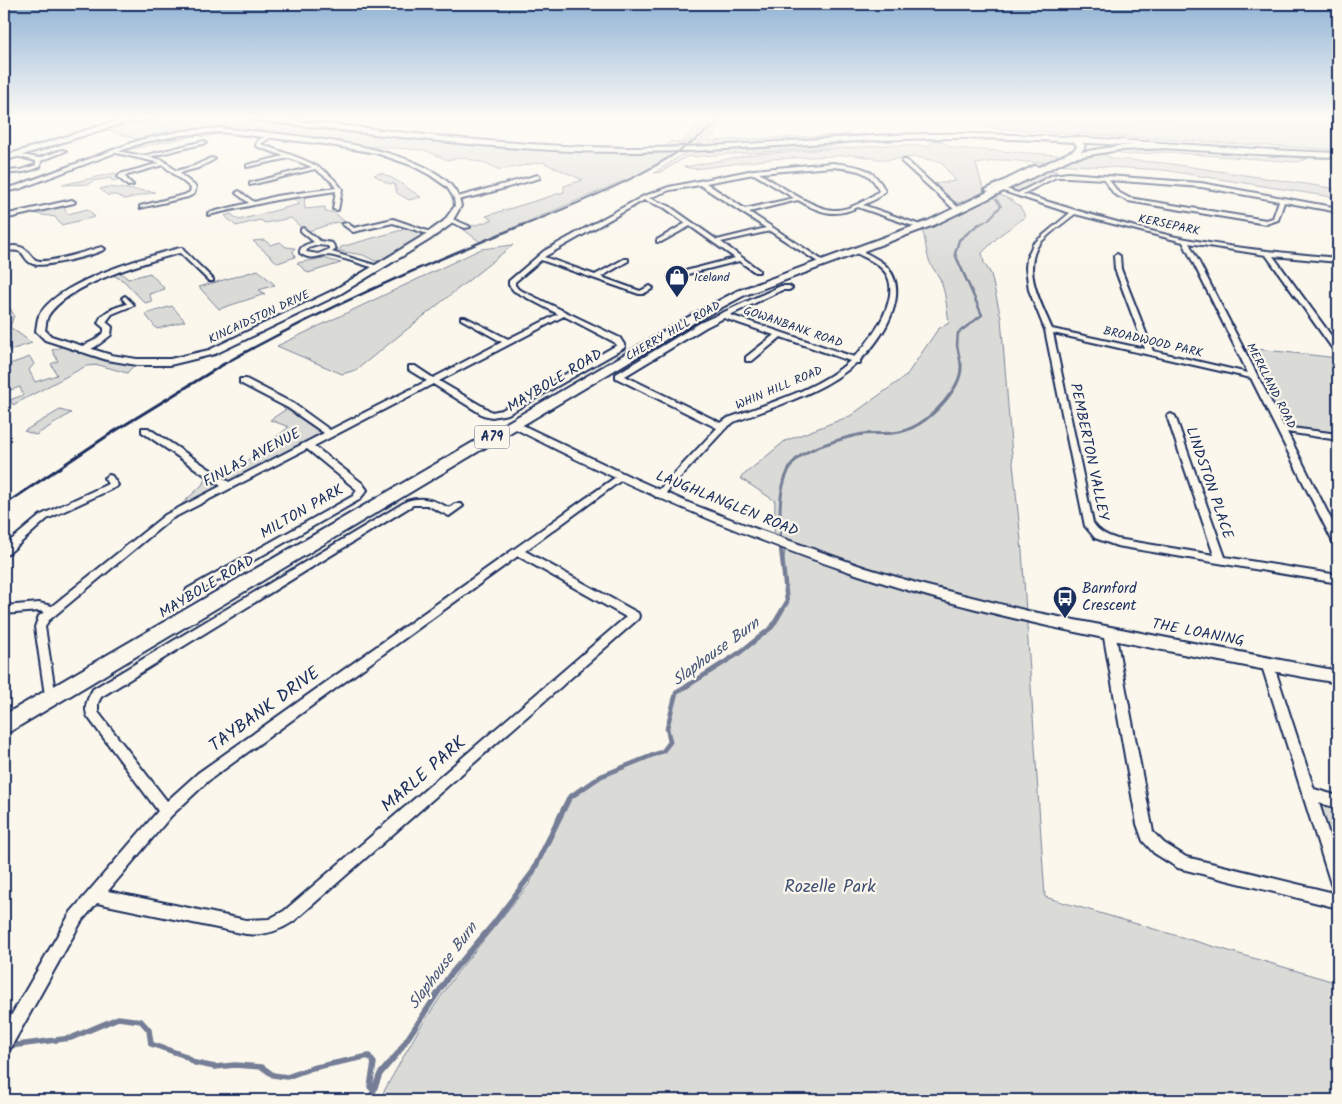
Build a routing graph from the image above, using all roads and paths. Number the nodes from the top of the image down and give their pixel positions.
1 (30, 170) edge
2 (67, 170) edge
3 (141, 170) edge
4 (171, 170) edge
5 (187, 170) edge
6 (309, 170) edge
7 (318, 170) edge
8 (424, 170) edge
9 (781, 170) edge
10 (859, 170) edge
11 (913, 170) edge
12 (1031, 170) edge
13 (1042, 170) edge
14 (4, 172) edge
15 (754, 172) junction
16 (175, 173) junction
17 (538, 177) dead end
18 (1105, 177) junction
19 (700, 182) junction
20 (252, 184) dead end
21 (130, 185) dead end
22 (339, 189) junction
23 (4, 190) edge
24 (997, 190) junction
25 (239, 193) dead end
26 (1019, 194) junction
27 (457, 198) junction
28 (644, 198) junction
29 (799, 198) junction
30 (1282, 200) junction
31 (72, 202) dead end
32 (252, 203) junction
33 (858, 205) junction
34 (142, 207) dead end
35 (336, 209) dead end
36 (958, 210) junction
37 (1338, 210) edge
38 (744, 211) junction
39 (1075, 212) junction
40 (210, 214) dead end
41 (4, 217) edge
42 (450, 220) junction
43 (344, 224) dead end
44 (691, 224) junction
45 (467, 227) dead end
46 (921, 227) junction
47 (771, 229) junction
48 (303, 230) dead end
49 (433, 234) junction
50 (1185, 240) junction
51 (658, 241) dead end
52 (716, 242) junction
53 (318, 243) junction
54 (4, 249) edge
55 (102, 249) dead end
56 (180, 250) joint
57 (858, 252) junction
58 (327, 253) junction
59 (1268, 253) junction
60 (1117, 256) dead end
61 (540, 257) junction
62 (739, 259) junction
63 (626, 260) dead end
64 (1338, 260) edge
65 (823, 263) junction
66 (378, 267) junction
67 (757, 271) dead end
68 (597, 276) junction
69 (672, 276) dead end
70 (211, 280) dead end
71 (650, 288) dead end
72 (789, 288) dead end
73 (125, 298) dead end
74 (563, 314) junction
75 (723, 315) junction
76 (463, 318) dead end
77 (1048, 330) junction
78 (779, 335) junction
79 (509, 343) junction
80 (82, 350) junction
81 (1338, 350) edge
82 (1150, 352) junction
83 (749, 359) dead end
84 (857, 361) junction
85 (412, 368) dead end
86 (1253, 376) junction
87 (432, 381) junction
88 (243, 382) dead end
89 (1171, 416) dead end
90 (514, 424) junction
91 (722, 427) junction
92 (1281, 429) junction
93 (146, 430) dead end
94 (329, 433) junction
95 (1338, 437) edge
96 (308, 445) junction
97 (620, 477) junction
98 (109, 478) dead end
99 (228, 486) junction
100 (659, 495) junction
101 (458, 506) dead end
102 (1338, 542) edge
103 (4, 551) edge
104 (517, 551) junction
105 (1221, 560) junction
106 (1338, 579) edge
107 (192, 592) dead end
108 (936, 592) joint
109 (4, 610) edge
110 (52, 610) junction
111 (1109, 632) junction
112 (1267, 663) junction
113 (1338, 677) edge
114 (50, 698) junction
115 (4, 725) edge
116 (1309, 794) junction
117 (1338, 802) edge
118 (166, 811) junction
119 (1338, 884) edge
120 (94, 895) junction
121 (1338, 901) edge
122 (4, 1043) edge

1 - 14 street
2 - 23 street
3 - 21 street
4 - 16 street
5 - 16 street
6 - 20 street
7 - 22 street
8 - 27 street
9 - 15 street
10 - 33 street
11 - 36 street
12 - 24 street
13 - 24 main road, MAYBOLE ROAD / A79
15 - 19 street
15 - 29 street
16 - 34 street
17 - 27 street
18 - 26 street
18 - 30 street
18 - 30 street
19 - 28 street
19 - 38 street
22 - 32 street
22 - 35 street
24 - 26 street, KERSEPARK
24 - 36 main road, MAYBOLE ROAD / A79
25 - 32 street
26 - 39 street, KERSEPARK
27 - 42 street
28 - 44 street
28 - 61 street
29 - 33 street
29 - 38 street
30 - 37 street
31 - 41 street
32 - 40 street
33 - 46 street
36 - 46 main road, MAYBOLE ROAD / A79
38 - 47 street
39 - 50 street, KERSEPARK
39 - 77 street, PEMBERTON VALLEY
42 - 45 street
42 - 49 street, KINCAIDSTON DRIVE
43 - 49 street
44 - 51 street
44 - 52 street
46 - 57 main road, MAYBOLE ROAD / A79
47 - 52 street
47 - 65 street
48 - 53 street
49 - 66 street, KINCAIDSTON DRIVE
50 - 59 street, KERSEPARK
50 - 86 street, MERKLAND ROAD
52 - 62 street
53 - 58 street
53 - 58 street
54 - 55 street
56 - 70 street, KINCAIDSTON DRIVE
56 - 80 street, KINCAIDSTON DRIVE
57 - 65 main road, MAYBOLE ROAD / A79
57 - 84 street, WHIN HILL ROAD
58 - 66 street
59 - 64 street, KERSEPARK
59 - 81 street
60 - 82 street
61 - 68 street
61 - 74 street
62 - 67 street
62 - 69 street
63 - 68 street
65 - 90 main road, MAYBOLE ROAD / A79
66 - 80 street, KINCAIDSTON DRIVE
68 - 71 street
72 - 75 street, CHERRY HILL ROAD
73 - 80 street
74 - 79 street, FINLAS AVENUE
74 - 87 street
75 - 78 street, GOWANBANK ROAD
75 - 91 street, CHERRY HILL ROAD
76 - 79 street
77 - 82 street, BROADWOOD PARK
77 - 105 street, PEMBERTON VALLEY
78 - 83 street
78 - 84 street, GOWANBANK ROAD
79 - 87 street, FINLAS AVENUE
82 - 86 street, BROADWOOD PARK
84 - 91 street, WHIN HILL ROAD
85 - 87 street
86 - 92 street, MERKLAND ROAD
87 - 94 street, FINLAS AVENUE
88 - 94 street
89 - 105 street, LINDSTON PLACE
90 - 97 street, LAUGHLANGLEN ROAD
90 - 114 main road, MAYBOLE ROAD / A79
91 - 100 street, WHIN HILL ROAD
92 - 95 street
92 - 102 street, MERKLAND ROAD
93 - 99 street
94 - 96 street, FINLAS AVENUE
96 - 99 street, FINLAS AVENUE
96 - 107 street, MILTON PARK
97 - 100 street, LAUGHLANGLEN ROAD
97 - 104 street, TAYBANK DRIVE
98 - 103 street
99 - 110 street, FINLAS AVENUE
100 - 108 street, LAUGHLANGLEN ROAD
101 - 118 street
104 - 118 street, TAYBANK DRIVE
104 - 120 street, MARLE PARK
105 - 106 street, PEMBERTON VALLEY
108 - 111 street, THE LOANING
109 - 110 street
110 - 114 street, FINLAS AVENUE
111 - 112 street, THE LOANING
111 - 121 street
112 - 113 street, THE LOANING
112 - 116 street
114 - 115 main road, MAYBOLE ROAD / A79
116 - 117 street
116 - 119 street
118 - 120 street, TAYBANK DRIVE
120 - 122 street, TAYBANK DRIVE

